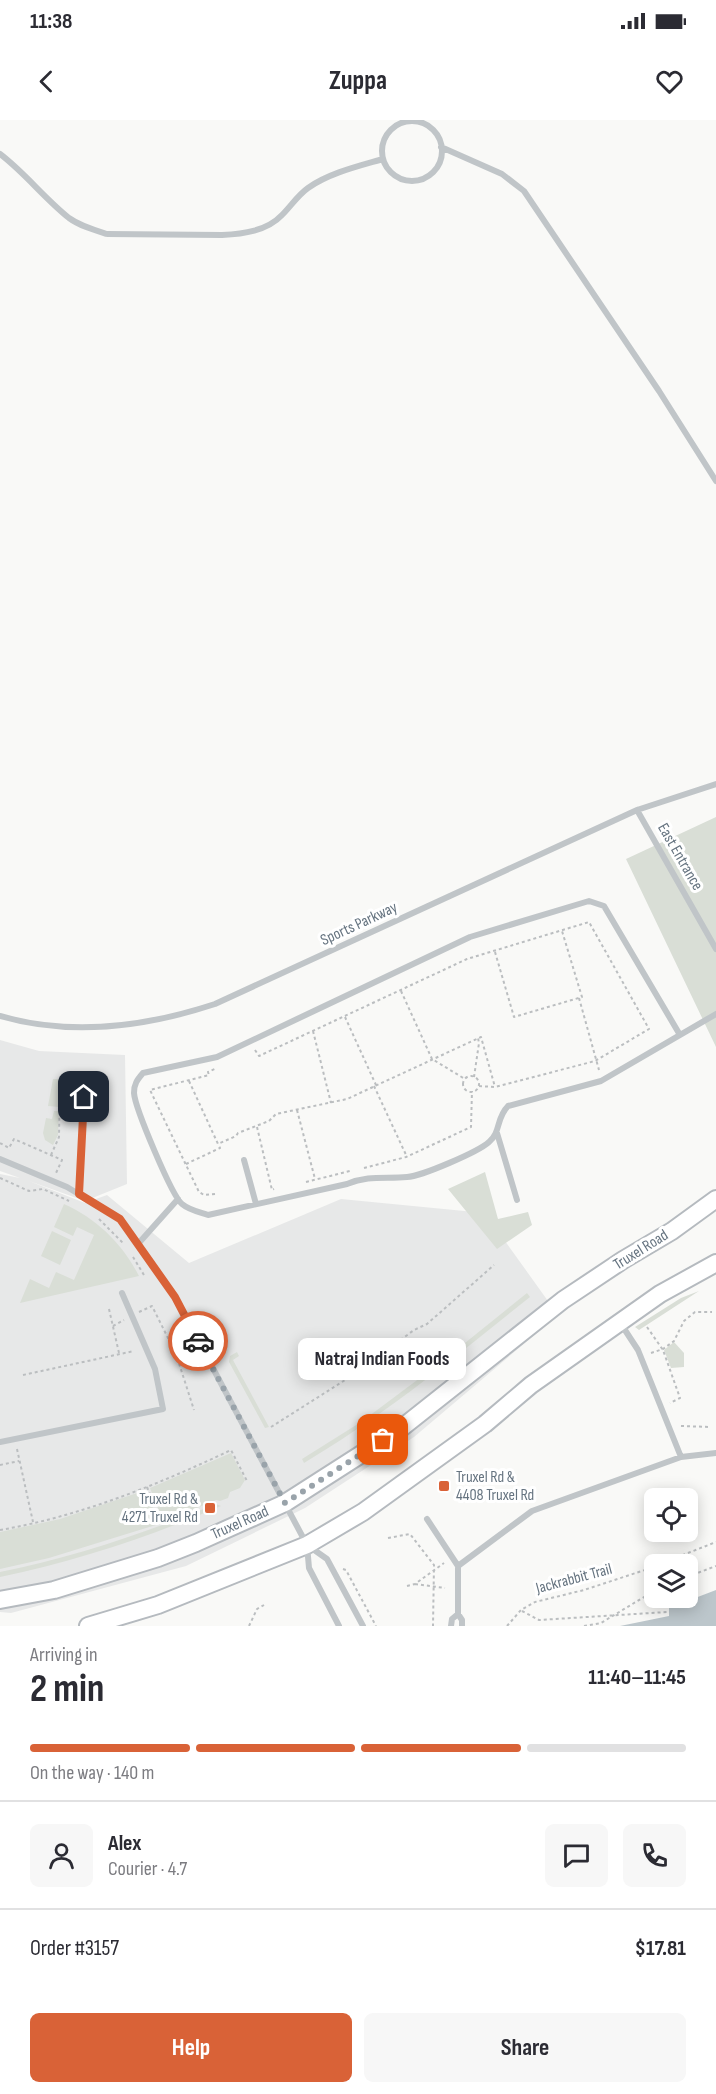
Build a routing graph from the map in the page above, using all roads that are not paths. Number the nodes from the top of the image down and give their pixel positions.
1 (441, 147) junction
2 (0, 154) edge
3 (383, 159) junction
4 (716, 481) edge
5 (716, 784) edge
6 (638, 810) junction
7 (716, 949) edge
8 (716, 1014) edge
9 (0, 1016) edge
10 (680, 1035) junction
11 (85, 1074) dead end
12 (496, 1133) junction
13 (0, 1159) edge
14 (244, 1160) dead end
15 (79, 1194) junction
16 (178, 1199) junction
17 (716, 1199) edge
18 (517, 1200) dead end
19 (256, 1204) junction
20 (138, 1244) junction
21 (716, 1263) edge
22 (122, 1293) dead end
23 (621, 1323) junction
24 (0, 1442) edge
25 (716, 1453) edge
26 (681, 1457) junction
27 (285, 1503) junction
28 (427, 1519) dead end
29 (307, 1545) junction
30 (458, 1566) junction
31 (0, 1600) edge
32 (458, 1614) junction
33 (88, 1626) edge
34 (339, 1626) edge
35 (363, 1626) edge
36 (451, 1626) edge
37 (462, 1626) edge

1 - 3 lane
1 - 3 lane
1 - 4 lane
2 - 3 lane
5 - 6 lane, Sports Parkway
6 - 7 lane, East Entrance
6 - 9 lane, Sports Parkway
8 - 10 lane
10 - 12 lane
10 - 16 lane
11 - 15 lane
12 - 18 lane
12 - 19 lane
13 - 15 lane
14 - 19 lane
15 - 20 lane
16 - 19 lane
16 - 20 lane
17 - 27 main road, Truxel Road
20 - 27 lane
21 - 23 main road
22 - 24 lane
23 - 26 lane
23 - 29 main road
25 - 26 lane
26 - 30 lane
27 - 29 lane
27 - 31 main road, Truxel Road
28 - 30 lane
29 - 33 main road
29 - 34 lane
29 - 35 lane
30 - 32 lane
32 - 36 lane
32 - 37 lane

